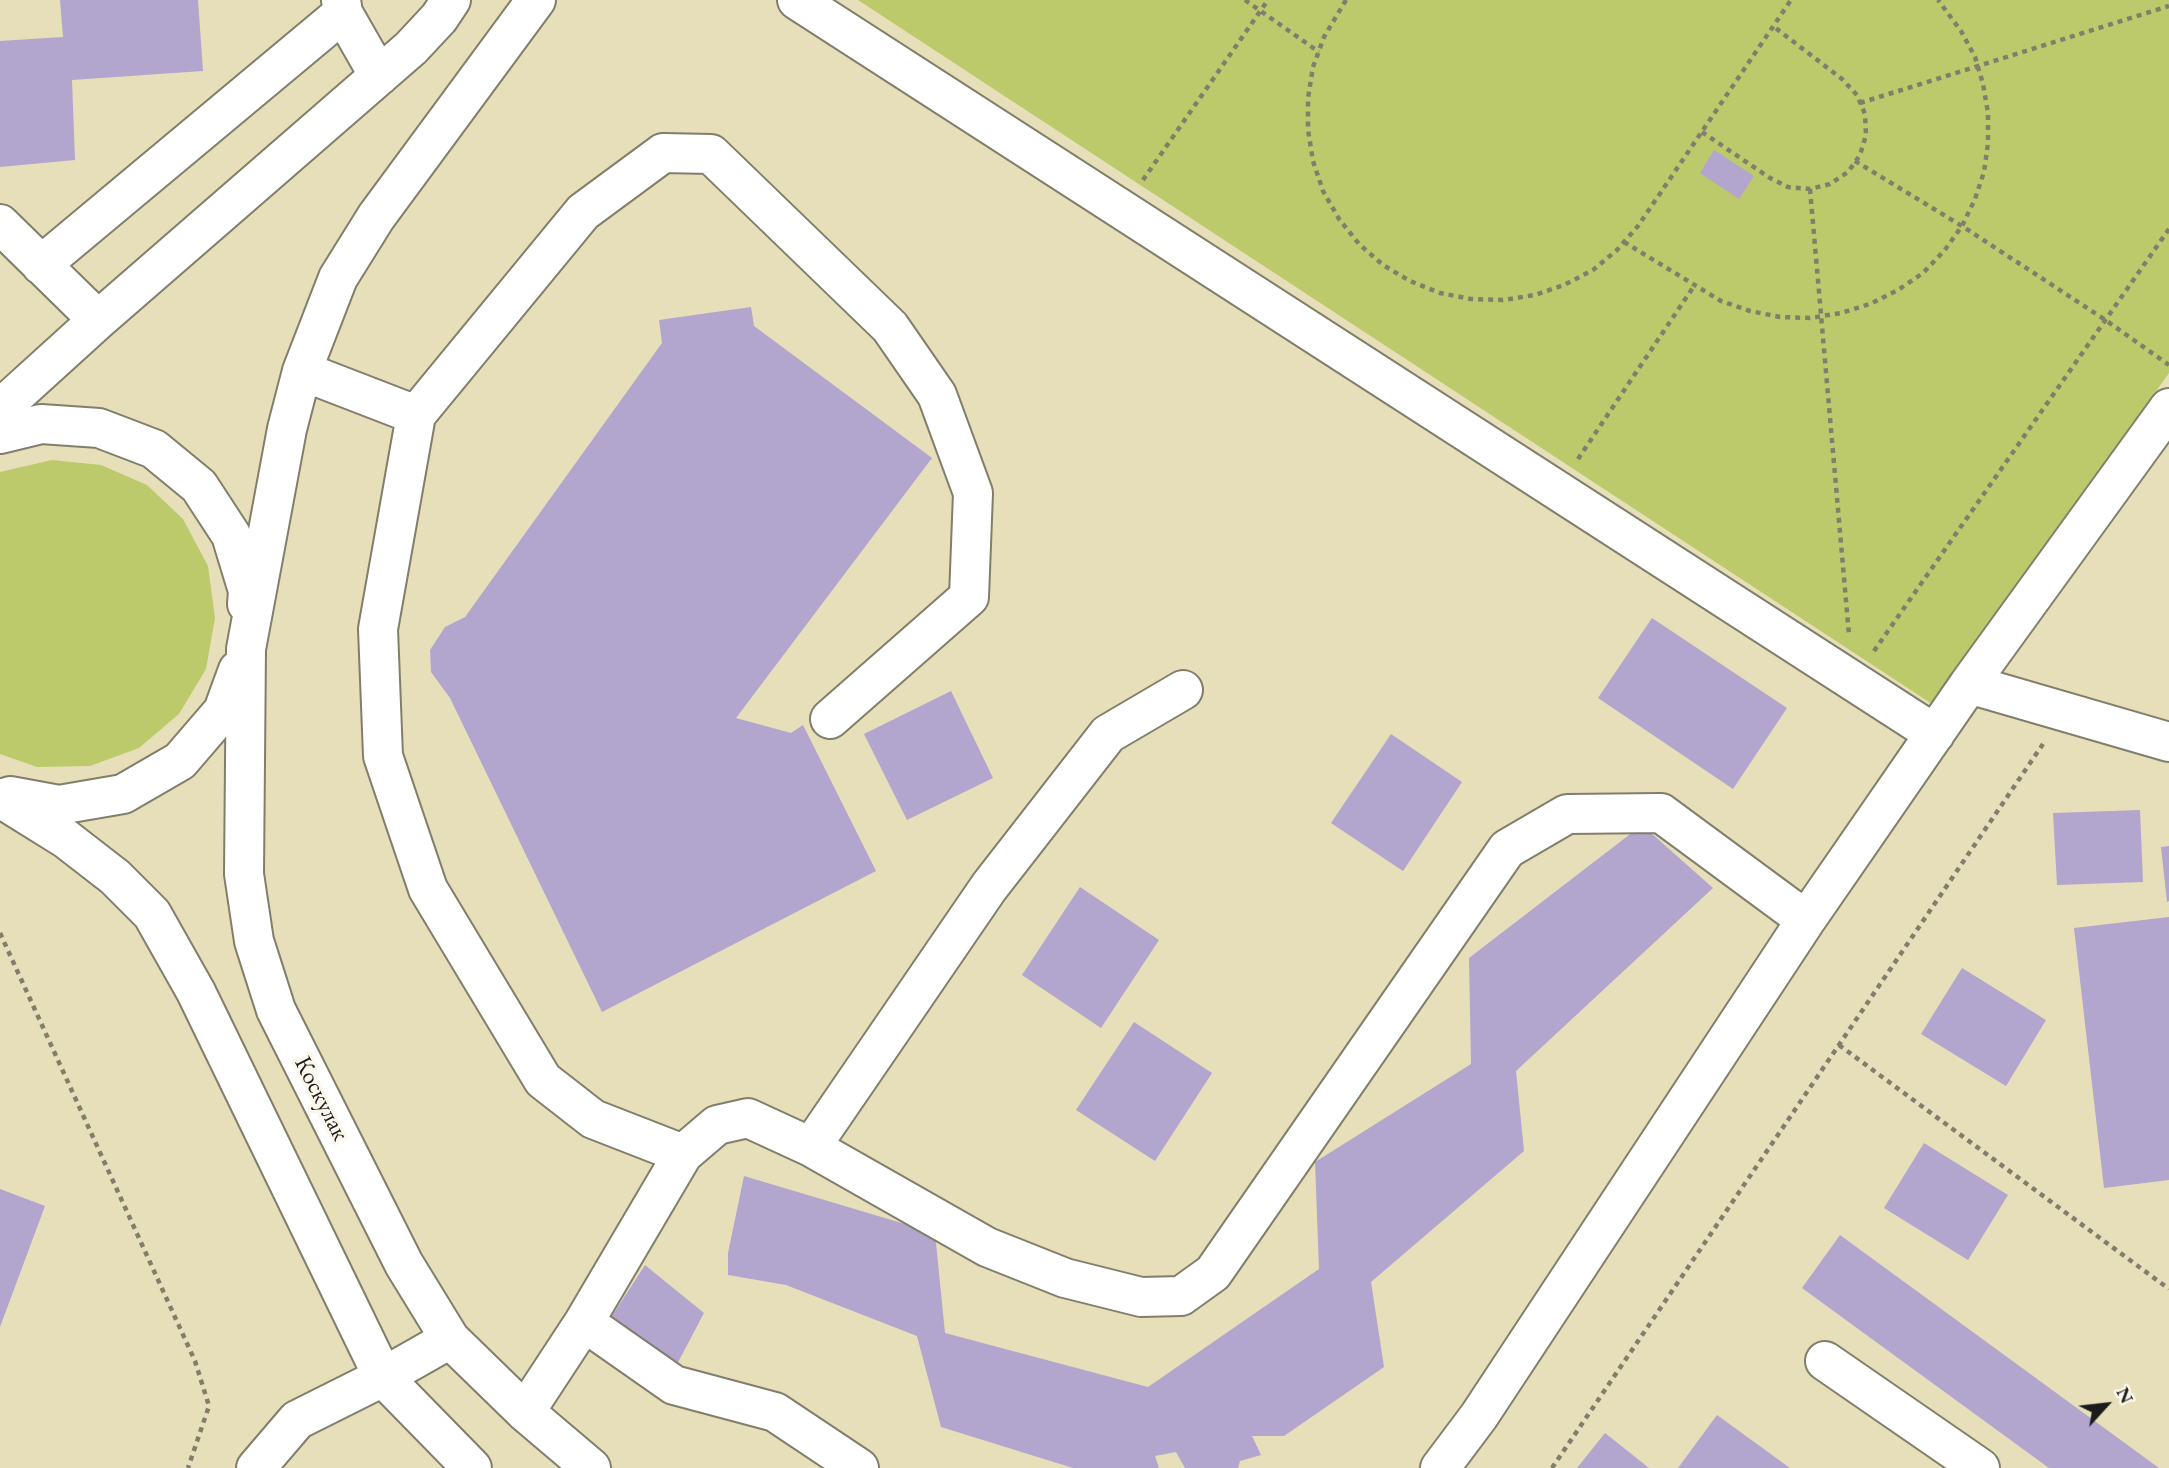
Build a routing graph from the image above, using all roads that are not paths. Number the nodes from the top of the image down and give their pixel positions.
1 (451, 0) edge
2 (536, 0) edge
3 (797, 0) edge
4 (342, 6) edge
5 (379, 76) junction
6 (0, 224) edge
7 (41, 265) junction
8 (97, 320) junction
9 (302, 371) junction
10 (2169, 408) edge
11 (0, 409) edge
12 (416, 415) junction
13 (0, 434) edge
14 (246, 649) junction
15 (1969, 684) junction
16 (1183, 690) dead end
17 (830, 719) dead end
18 (1935, 734) junction
19 (2169, 742) edge
20 (0, 796) edge
21 (1806, 920) junction
22 (811, 1147) junction
23 (683, 1154) junction
24 (584, 1322) junction
25 (450, 1339) junction
26 (1825, 1361) dead end
27 (383, 1377) junction
28 (525, 1412) junction
29 (256, 1468) edge
30 (472, 1468) edge
31 (591, 1468) edge
32 (859, 1468) edge
33 (1440, 1468) edge
34 (1980, 1468) edge

1 - 5 street
2 - 9 street
3 - 18 street
4 - 5 street
4 - 7 street
5 - 8 street
6 - 7 street
7 - 8 street
8 - 11 street
9 - 12 street
9 - 14 street
10 - 15 street
12 - 17 street
12 - 23 street
13 - 14 street
14 - 20 street
14 - 25 street, Коскулак
15 - 18 street
15 - 19 street
16 - 22 street
18 - 21 street
20 - 27 street
21 - 22 street
21 - 33 street
22 - 23 street
23 - 24 street
24 - 28 street
24 - 32 street
25 - 27 street
25 - 28 street, Коскулак
26 - 34 street
27 - 29 street
27 - 30 street
28 - 31 street, Коскулак

